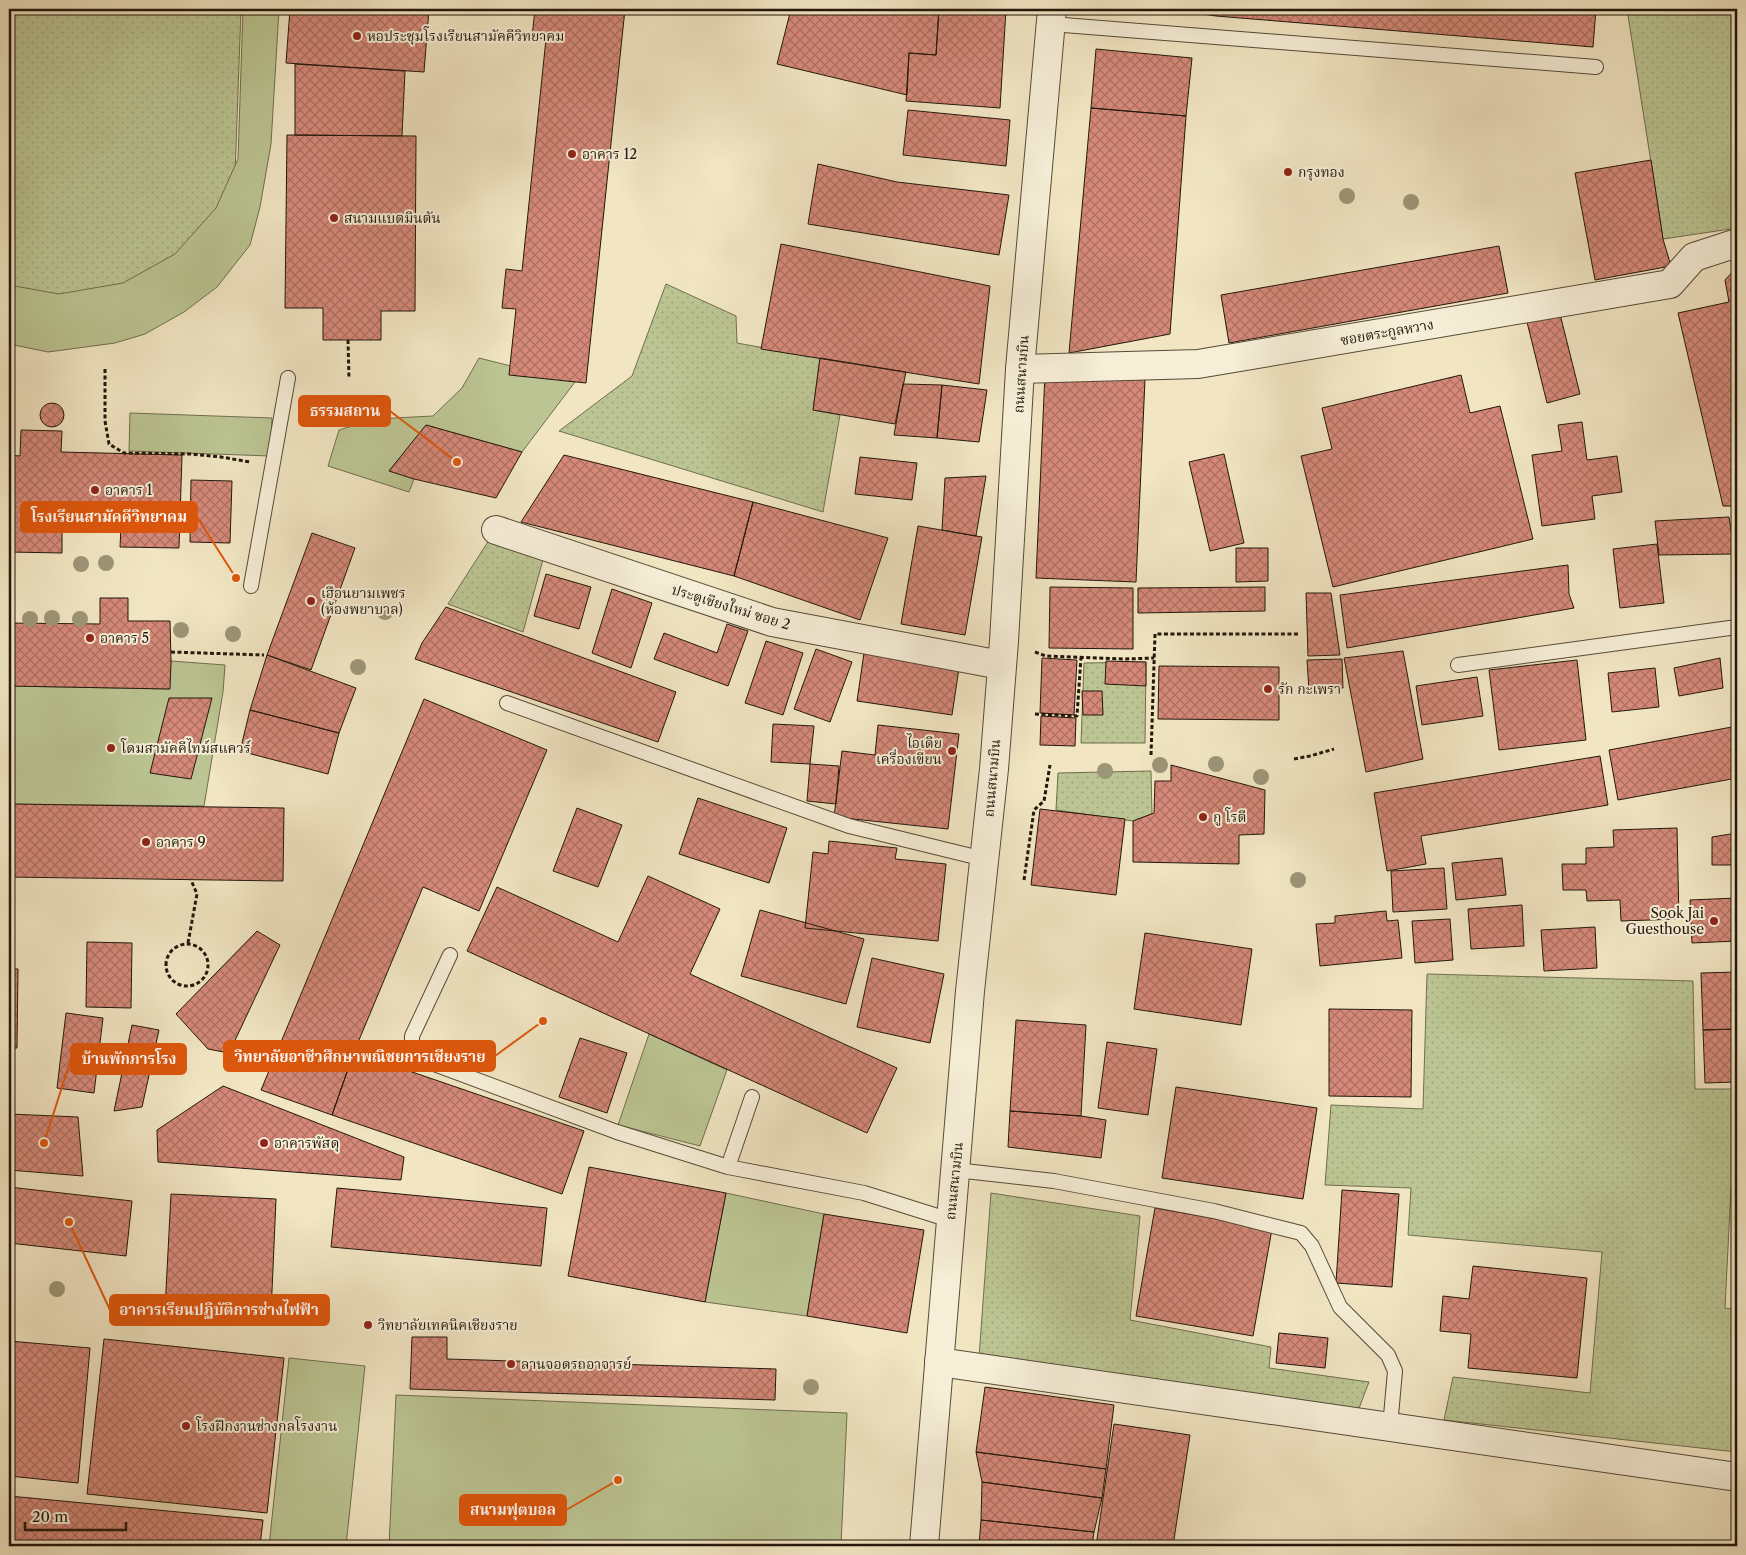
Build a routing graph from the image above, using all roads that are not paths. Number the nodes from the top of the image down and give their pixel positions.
1 (1051, 17) edge
2 (1596, 67) dead end
3 (1737, 243) edge
4 (1020, 369) junction
5 (288, 378) dead end
6 (496, 530) dead end
7 (252, 586) dead end
8 (1737, 627) edge
9 (1003, 653) junction
10 (1458, 665) dead end
11 (507, 703) dead end
12 (984, 859) junction
13 (450, 955) dead end
14 (752, 1097) dead end
15 (728, 1167) junction
16 (956, 1170) junction
17 (950, 1220) junction
18 (938, 1362) junction
19 (1390, 1427) junction
20 (1737, 1477) edge
21 (924, 1546) edge

1 - 2 lane
1 - 4 street, ถนนสนามบิน
3 - 4 street, ซอยตระกูลหวาง
4 - 9 street, ถนนสนามบิน
5 - 7 lane
6 - 9 street, ประตูเชียงใหม่ ซอย 2
8 - 10 lane
9 - 12 street, ถนนสนามบิน
11 - 12 lane
12 - 16 street, ถนนสนามบิน
13 - 15 lane
14 - 15 lane
15 - 17 lane
16 - 17 street, ถนนสนามบิน
16 - 19 lane
17 - 18 street, ถนนสนามบิน
18 - 19 street
18 - 21 street, ถนนสนามบิน
19 - 20 street

